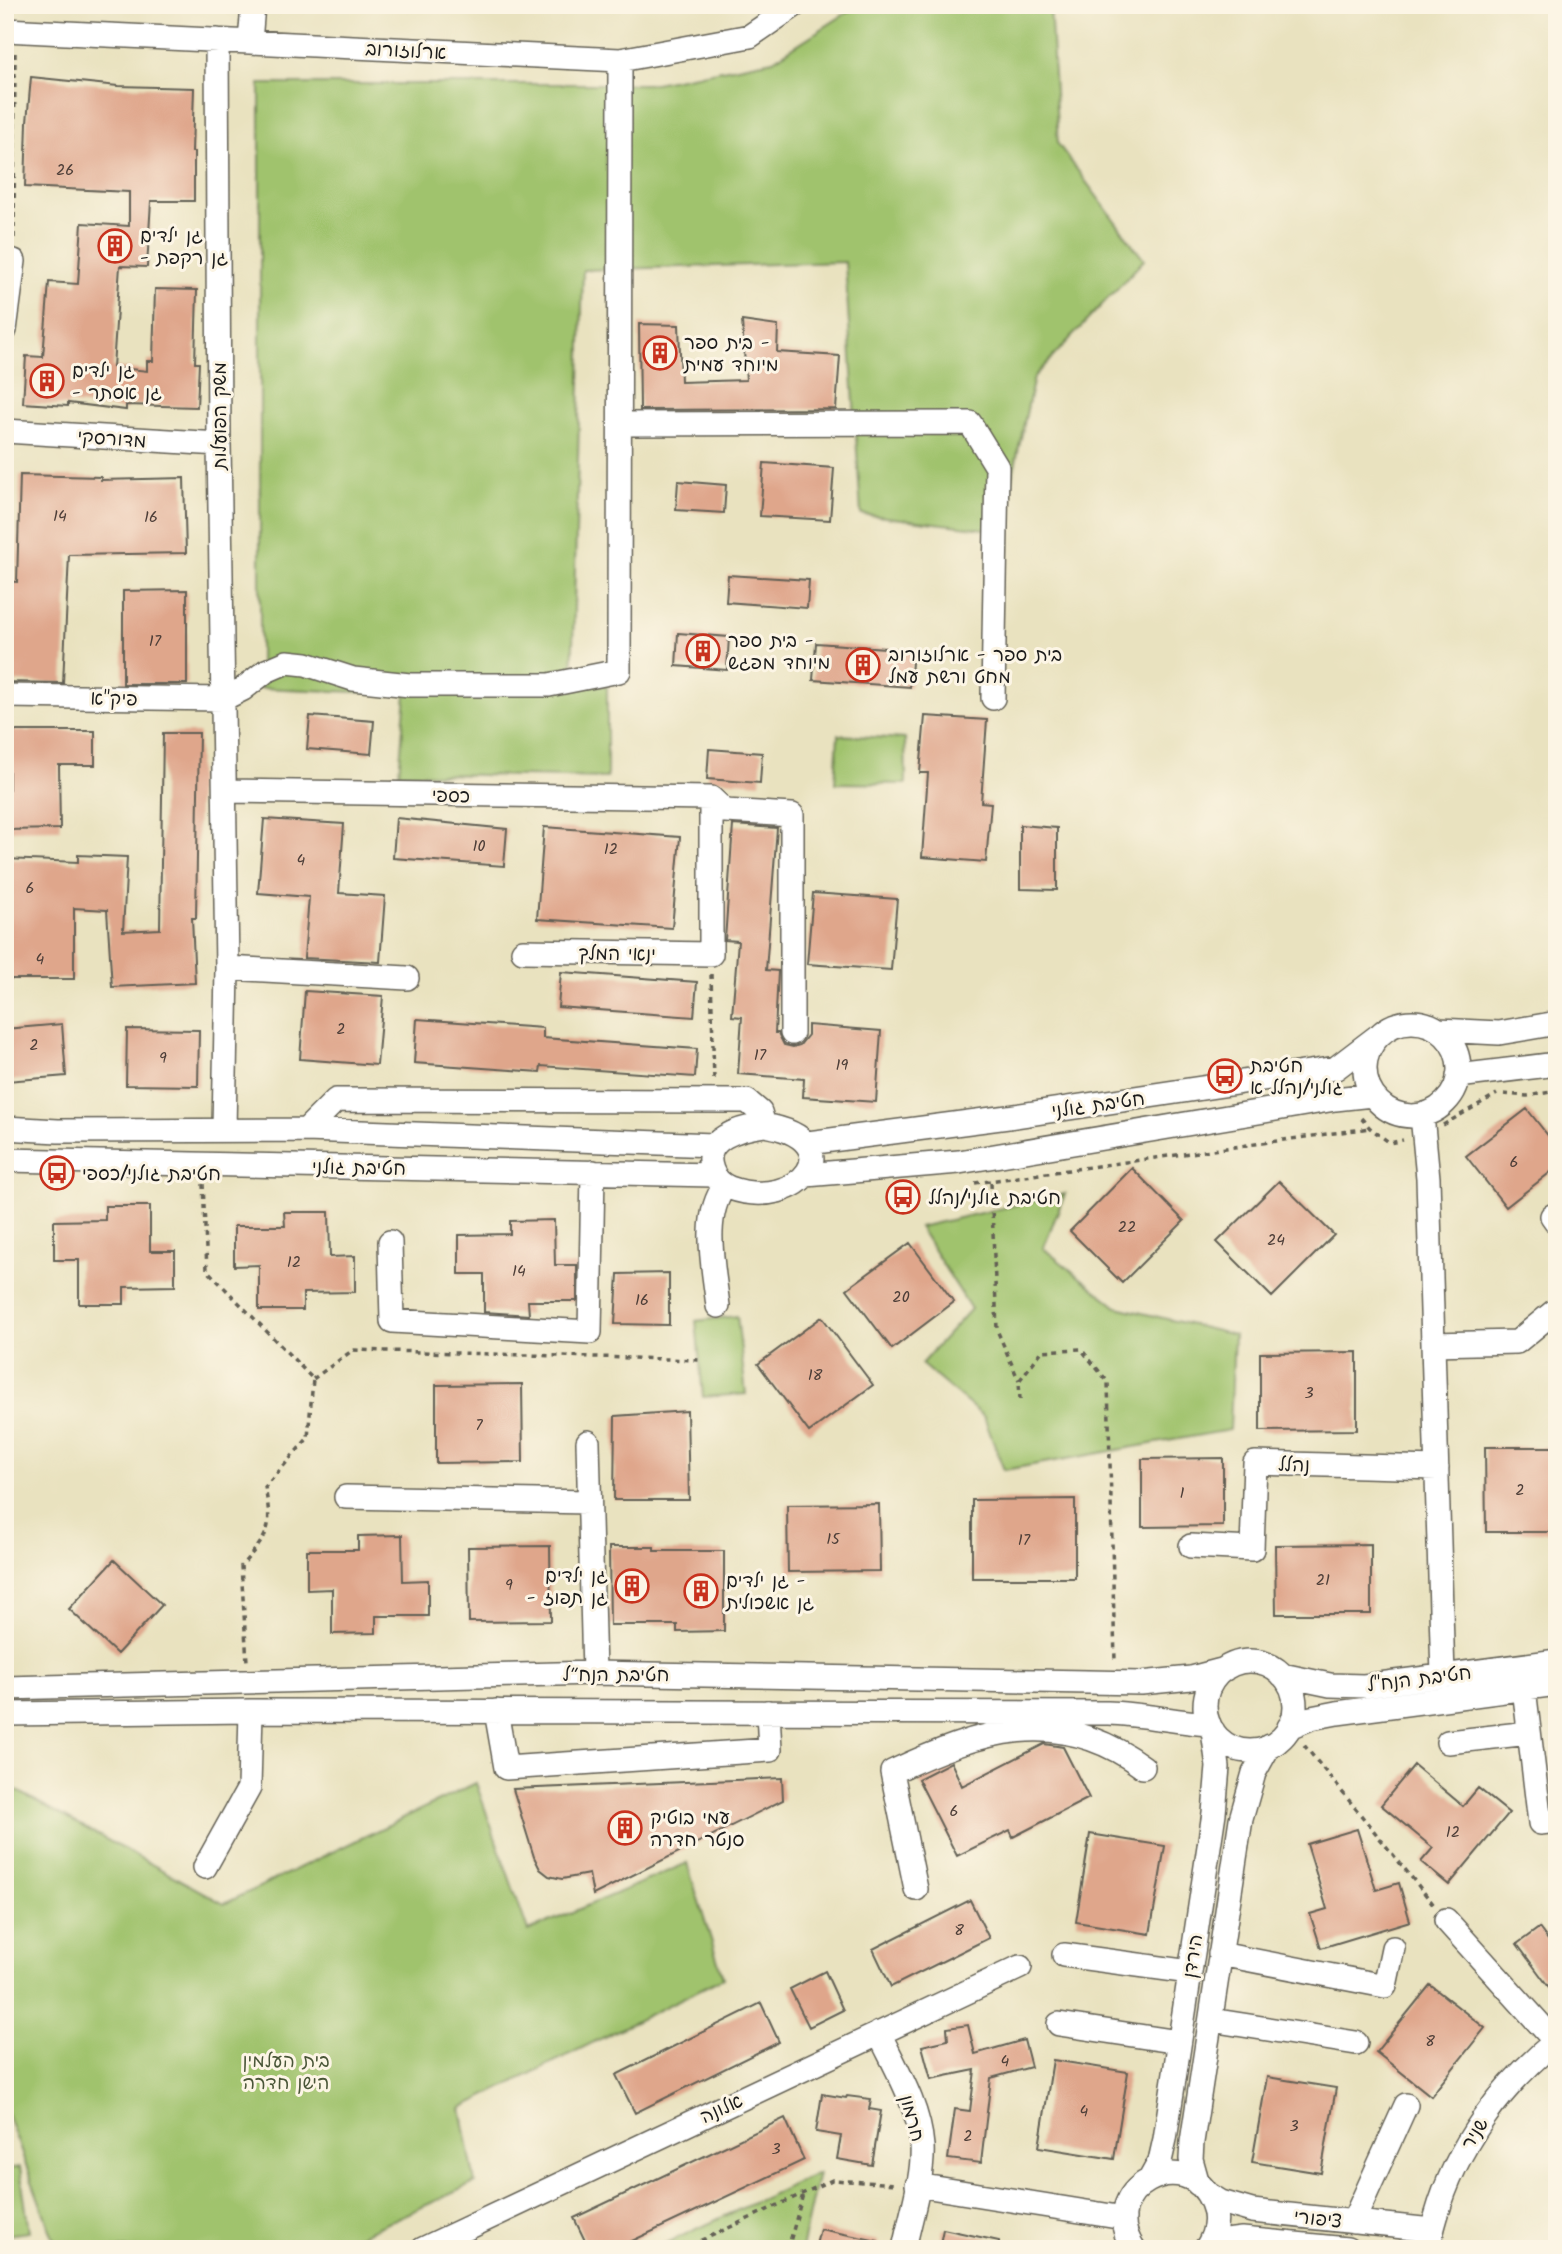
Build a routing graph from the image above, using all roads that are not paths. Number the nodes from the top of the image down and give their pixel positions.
1 (253, 5) edge
2 (795, 5) edge
3 (10, 30) edge
4 (217, 40) junction
5 (250, 42) junction
6 (620, 60) junction
7 (10, 260) edge
8 (5, 330) edge
9 (620, 424) junction
10 (5, 431) edge
11 (219, 444) junction
12 (5, 696) edge
13 (993, 698) dead end
14 (223, 699) junction
15 (225, 791) junction
16 (711, 798) junction
17 (523, 951) dead end
18 (227, 968) junction
19 (407, 978) dead end
20 (1557, 1023) edge
21 (1439, 1030) junction
22 (792, 1033) dead end
23 (1378, 1036) junction
24 (1557, 1063) edge
25 (1458, 1076) junction
26 (1372, 1096) junction
27 (1422, 1115) junction
28 (765, 1125) junction
29 (5, 1128) edge
30 (224, 1130) junction
31 (306, 1130) junction
32 (808, 1143) junction
33 (714, 1145) junction
34 (5, 1160) edge
35 (593, 1172) junction
36 (806, 1175) junction
37 (719, 1181) junction
38 (390, 1242) dead end
39 (718, 1306) dead end
40 (1557, 1309) edge
41 (1433, 1344) junction
42 (588, 1442) dead end
43 (1437, 1468) junction
44 (346, 1497) dead end
45 (588, 1502) junction
46 (1191, 1546) dead end
47 (1557, 1661) edge
48 (1225, 1669) junction
49 (594, 1673) junction
50 (1282, 1675) junction
51 (1443, 1676) junction
52 (1557, 1684) edge
53 (5, 1688) edge
54 (1524, 1688) junction
55 (251, 1711) junction
56 (496, 1711) junction
57 (768, 1712) junction
58 (5, 1714) edge
59 (1027, 1721) junction
60 (1289, 1727) junction
61 (1211, 1728) junction
62 (1529, 1733) junction
63 (1448, 1742) dead end
64 (1269, 1746) junction
65 (1143, 1767) dead end
66 (1557, 1821) edge
67 (205, 1867) dead end
68 (916, 1889) dead end
69 (1446, 1920) road end
70 (1394, 1948) dead end
71 (1220, 1954) junction
72 (1064, 1955) dead end
73 (1020, 1967) dead end
74 (1190, 1972) junction
75 (1210, 2020) junction
76 (1059, 2024) dead end
77 (879, 2034) junction
78 (1556, 2040) edge
79 (1179, 2042) junction
80 (1356, 2042) dead end
81 (1406, 2105) dead end
82 (1150, 2179) junction
83 (917, 2185) junction
84 (1203, 2189) junction
85 (1353, 2222) junction
86 (1129, 2239) edge
87 (1431, 2239) edge
88 (1206, 2248) edge
89 (423, 2249) edge
90 (904, 2249) edge
91 (1347, 2249) edge

1 - 5 street
2 - 6 street, ארלוזורוב
3 - 4 street, ארלוזורוב
4 - 5 street, ארלוזורוב
4 - 11 street, משק הפועלות
5 - 6 street, ארלוזורוב
6 - 9 street
7 - 8 street
9 - 13 street
9 - 14 street
10 - 11 street, מדורסקי
11 - 14 street, משק הפועלות
12 - 14 street, פיק"א
14 - 15 street, משק הפועלות
15 - 16 street, כספי
15 - 18 street
16 - 17 street, ינאי המלך
16 - 22 street, כספי
18 - 19 street
18 - 30 street
20 - 21 street
21 - 23 street
21 - 25 street
23 - 26 street
23 - 32 street, חטיבת גולני
24 - 25 street
25 - 27 street
26 - 27 street
26 - 36 street, חטיבת גולני
27 - 41 street
28 - 31 street, חטיבת גולני
28 - 32 street
28 - 33 street
29 - 30 street, חטיבת גולני
30 - 31 street, חטיבת גולני
31 - 33 street, חטיבת גולני
32 - 36 street
33 - 37 street
34 - 35 street, חטיבת גולני
35 - 37 street, חטיבת גולני
35 - 38 street
36 - 37 street
37 - 39 street
40 - 41 street
41 - 43 street
42 - 45 street
43 - 46 street, נהלל
43 - 51 street
44 - 45 street
45 - 49 street
47 - 51 street, חטיבת הנח"ל
48 - 49 street, חטיבת הנח״ל
48 - 50 street
48 - 61 street
49 - 53 street, חטיבת הנח״ל
50 - 51 street, חטיבת הנח"ל
50 - 60 street
52 - 54 street, חטיבת הנח"ל
54 - 60 street, חטיבת הנח"ל
54 - 62 street
55 - 56 street, חטיבת הנח״ל
55 - 58 street, חטיבת הנח״ל
55 - 67 street
56 - 57 street, חטיבת הנח״ל
56 - 57 street
57 - 59 street, חטיבת הנח״ל
59 - 61 street, חטיבת הנח״ל
59 - 65 street
59 - 68 street
60 - 64 street
61 - 64 street
61 - 74 street, הירדן
62 - 63 street
62 - 66 street
64 - 71 street, הירדן
69 - 78 street
70 - 71 street
71 - 75 street, הירדן
72 - 74 street
73 - 77 street, אלונה
74 - 79 street, הירדן
75 - 80 street
75 - 84 street, הירדן
76 - 79 street
77 - 83 street, חרמון
77 - 89 street, אלונה
78 - 87 street, שניר
79 - 82 street, הירדן
81 - 85 street
82 - 84 street, ציפורי
82 - 86 street, הירדן
83 - 86 street
83 - 90 street, חרמון
84 - 85 street, ציפורי
84 - 88 street, הירדן
85 - 87 street, ציפורי
88 - 91 street, ציפורי

